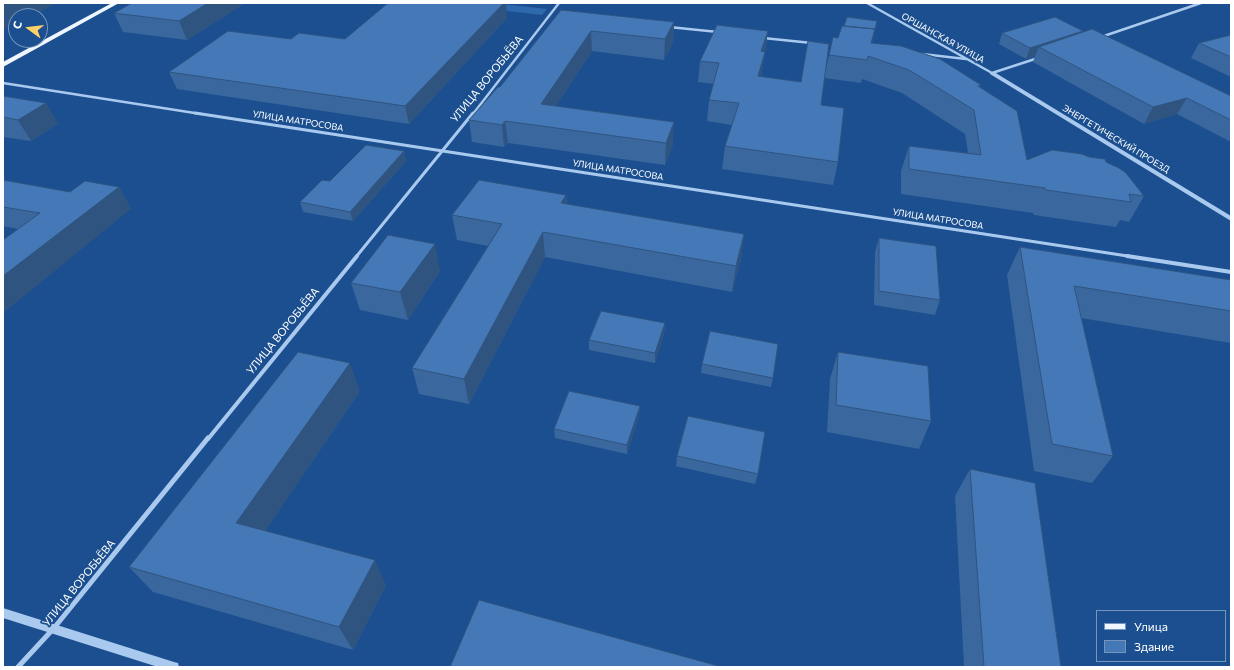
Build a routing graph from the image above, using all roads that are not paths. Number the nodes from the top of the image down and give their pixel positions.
1 (116, 3) edge
2 (558, 3) edge
3 (867, 3) edge
4 (1201, 3) edge
5 (664, 26) edge
6 (718, 32) edge
7 (758, 37) edge
8 (1094, 39) edge
9 (816, 43) edge
10 (919, 54) edge
11 (1042, 56) edge
12 (966, 59) junction
13 (3, 65) edge
14 (992, 73) junction
15 (3, 83) edge
16 (442, 150) junction
17 (1231, 219) edge
18 (1231, 272) edge
19 (3, 613) edge
20 (54, 628) junction
21 (18, 667) edge
22 (174, 667) edge

1 - 13 main road
2 - 16 street, УЛИЦА ВОРОБЬЁВА
3 - 12 street, ОРШАНСКАЯ УЛИЦА
4 - 8 street
5 - 6 street
7 - 9 street
10 - 12 street
11 - 14 street
12 - 14 street, ОРШАНСКАЯ УЛИЦА
14 - 17 street, ЭНЕРГЕТИЧЕСКИЙ ПРОЕЗД
15 - 16 street, УЛИЦА МАТРОСОВА
16 - 18 street, УЛИЦА МАТРОСОВА
16 - 20 street, УЛИЦА ВОРОБЬЁВА
19 - 20 street
20 - 21 street, УЛИЦА ВОРОБЬЁВА
20 - 22 street

